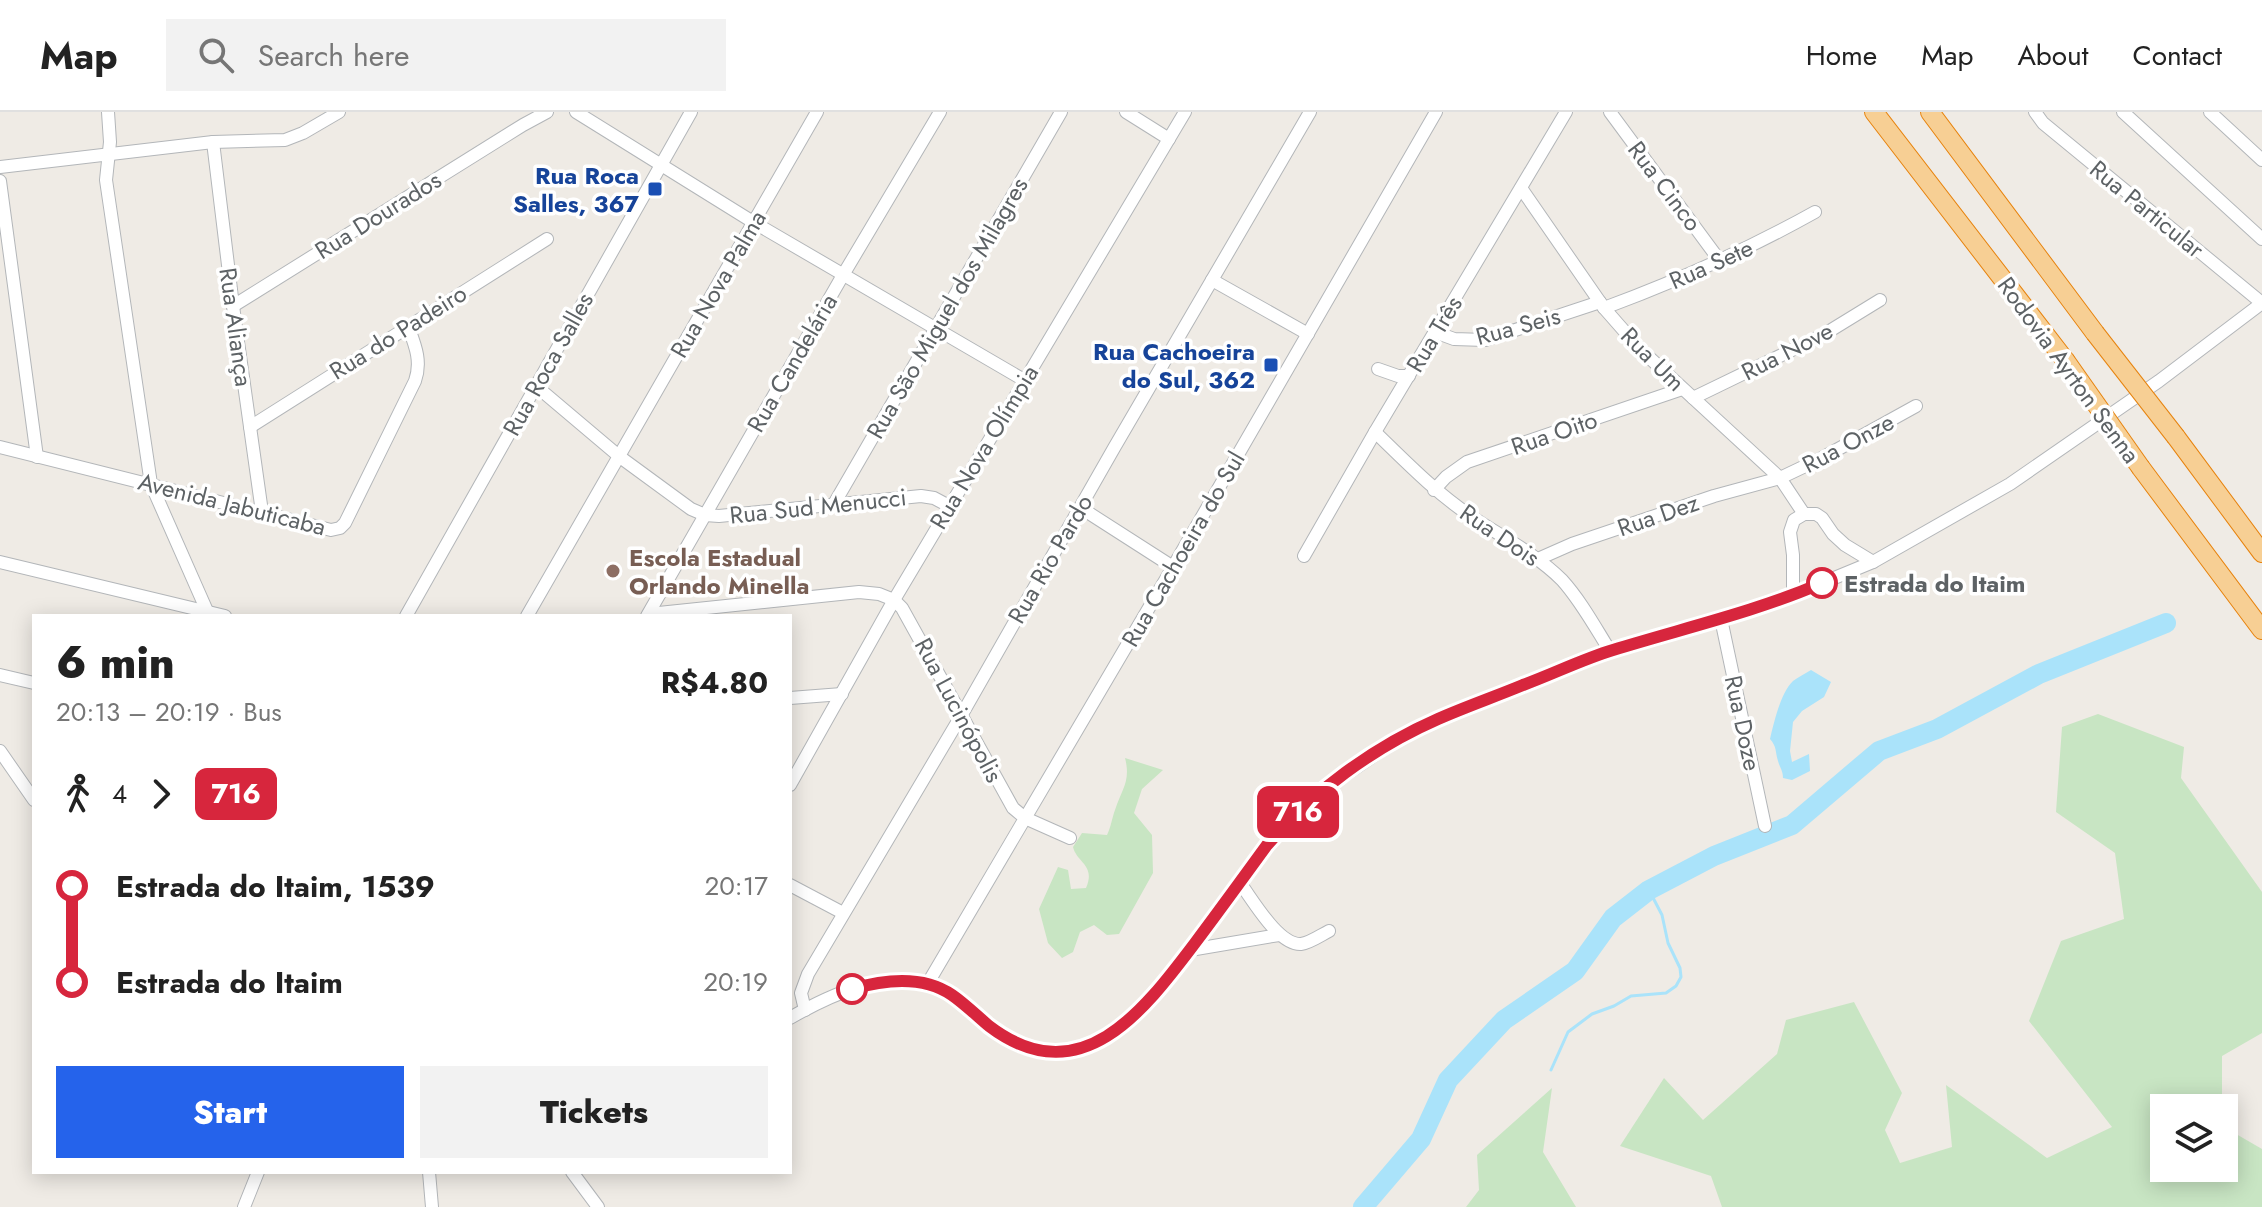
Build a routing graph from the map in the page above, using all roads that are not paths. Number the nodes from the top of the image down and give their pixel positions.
1 (108, 112) edge
2 (339, 112) edge
3 (547, 112) edge
4 (576, 112) edge
5 (691, 112) edge
6 (817, 112) edge
7 (940, 112) edge
8 (1061, 112) edge
9 (1126, 112) edge
10 (1185, 112) edge
11 (1310, 112) edge
12 (1436, 112) edge
13 (1566, 112) edge
14 (1610, 112) edge
15 (1874, 112) edge
16 (1930, 112) edge
17 (2035, 112) edge
18 (2123, 112) edge
19 (2210, 112) edge
20 (525, 118) edge
21 (1169, 139) junction
22 (213, 142) junction
23 (108, 153) junction
24 (2262, 160) edge
25 (660, 164) junction
26 (0, 167) edge
27 (0, 181) edge
28 (1521, 188) junction
29 (1815, 212) dead end
30 (753, 222) junction
31 (547, 239) dead end
32 (2262, 239) edge
33 (1720, 261) junction
34 (843, 275) junction
35 (1212, 280) junction
36 (1880, 300) dead end
37 (2262, 303) edge
38 (1602, 305) junction
39 (233, 306) junction
40 (408, 326) junction
41 (936, 329) junction
42 (1435, 332) junction
43 (1308, 334) junction
44 (1378, 369) dead end
45 (1409, 376) junction
46 (1024, 380) junction
47 (536, 386) junction
48 (1687, 394) junction
49 (1916, 406) dead end
50 (250, 427) junction
51 (1375, 432) junction
52 (0, 447) edge
53 (37, 457) junction
54 (620, 457) junction
55 (1780, 478) junction
56 (151, 484) junction
57 (1434, 490) junction
58 (834, 504) junction
59 (949, 506) junction
60 (1081, 508) junction
61 (262, 512) junction
62 (1804, 514) junction
63 (705, 515) junction
64 (2262, 553) edge
65 (1304, 556) dead end
66 (1538, 559) junction
67 (0, 562) edge
68 (1873, 562) junction
69 (1173, 567) junction
70 (1793, 595) junction
71 (894, 600) junction
72 (207, 611) junction
73 (218, 614) edge
74 (407, 614) edge
75 (528, 614) edge
76 (649, 614) edge
77 (657, 614) edge
78 (1721, 619) junction
79 (2262, 630) edge
80 (1610, 651) junction
81 (0, 675) edge
82 (32, 683) edge
83 (842, 694) junction
84 (792, 698) edge
85 (961, 716) junction
86 (1, 754) edge
87 (792, 782) edge
88 (32, 795) edge
89 (1025, 818) junction
90 (1765, 826) dead end
91 (1070, 838) dead end
92 (1240, 883) junction
93 (792, 886) edge
94 (843, 913) junction
95 (1329, 931) dead end
96 (1279, 935) junction
97 (1190, 950) junction
98 (928, 983) junction
99 (805, 1010) junction
100 (792, 1017) edge
101 (257, 1174) edge
102 (429, 1174) edge
103 (573, 1174) edge
104 (244, 1207) edge
105 (432, 1207) edge
106 (598, 1207) edge

1 - 23 street
2 - 22 street
3 - 20 street, Rua Dourados
4 - 25 street
5 - 25 street, Rua Roca Salles
6 - 30 street, Rua Nova Palma
7 - 34 street, Rua Candelária
8 - 41 street, Rua São Miguel dos Milagres
9 - 21 street
10 - 21 street, Rua Nova Olímpia
11 - 35 street, Rua Rio Pardo
12 - 43 street, Rua Cachoeira do Sul
13 - 28 street, Rua Três
14 - 33 street, Rua Cinco
15 - 79 highway, Rodovia Ayrton Senna, bridge
16 - 64 highway, Rodovia Ayrton Senna, bridge
17 - 37 street, Rua Particular
18 - 32 street
19 - 24 street
20 - 39 street, Rua Dourados
21 - 46 street, Rua Nova Olímpia
22 - 23 street
22 - 39 street, Rua Aliança
23 - 26 street
23 - 56 street
25 - 30 street
25 - 47 street, Rua Roca Salles
27 - 53 street
28 - 38 street, Rua Um
28 - 42 street, Rua Três
29 - 33 street, Rua Sete
30 - 34 street
30 - 54 street, Rua Nova Palma
31 - 40 street, Rua do Padeiro
33 - 38 street, Rua Sete
34 - 41 street
34 - 63 street, Rua Candelária
35 - 43 street
35 - 60 street, Rua Rio Pardo
36 - 48 street, Rua Nove
37 - 68 street
38 - 42 street, Rua Seis
38 - 48 street, Rua Um
39 - 50 street, Rua Aliança
40 - 50 street, Rua do Padeiro
40 - 61 street, Avenida Jabuticaba
41 - 46 street
41 - 58 street, Rua São Miguel dos Milagres
42 - 45 street, Rua Três
43 - 69 street, Rua Cachoeira do Sul
44 - 45 street
45 - 51 street, Rua Três
46 - 59 street, Rua Nova Olímpia
47 - 54 street, Rua Sud Menucci
47 - 74 street, Rua Roca Salles
48 - 55 street, Rua Um
48 - 57 street, Rua Oito
49 - 55 street, Rua Onze
50 - 61 street, Rua Aliança
51 - 57 street, Rua Dois
51 - 65 street, Rua Três
52 - 53 street, Avenida Jabuticaba
53 - 56 street, Avenida Jabuticaba
54 - 63 street, Rua Sud Menucci
54 - 75 street, Rua Nova Palma
55 - 62 street, Rua Um
55 - 66 street, Rua Dez
56 - 61 street, Avenida Jabuticaba
56 - 72 street
57 - 66 street, Rua Dois
58 - 59 street, Rua Sud Menucci
58 - 63 street, Rua Sud Menucci
59 - 71 street, Rua Nova Olímpia
60 - 69 street
60 - 85 street, Rua Rio Pardo
62 - 68 street, Rua Um
62 - 70 street
63 - 76 street, Rua Candelária
66 - 80 street, Rua Dois
67 - 72 street
68 - 70 street
69 - 89 street, Rua Cachoeira do Sul
70 - 78 street
71 - 77 street
71 - 83 street, Rua Nova Olímpia
71 - 85 street, Rua Lucinópolis
72 - 73 street
78 - 80 street
78 - 90 street, Rua Doze
80 - 92 street
81 - 82 street
83 - 84 street
83 - 87 street, Rua Nova Olímpia
85 - 89 street, Rua Lucinópolis
85 - 94 street, Rua Rio Pardo
86 - 88 street
89 - 91 street
89 - 98 street, Rua Cachoeira do Sul
92 - 96 street
92 - 97 street
93 - 94 street
94 - 99 street, Rua Rio Pardo
95 - 96 street
96 - 97 street
97 - 98 street
98 - 99 street
99 - 100 street
101 - 104 street
102 - 105 street
103 - 106 street

